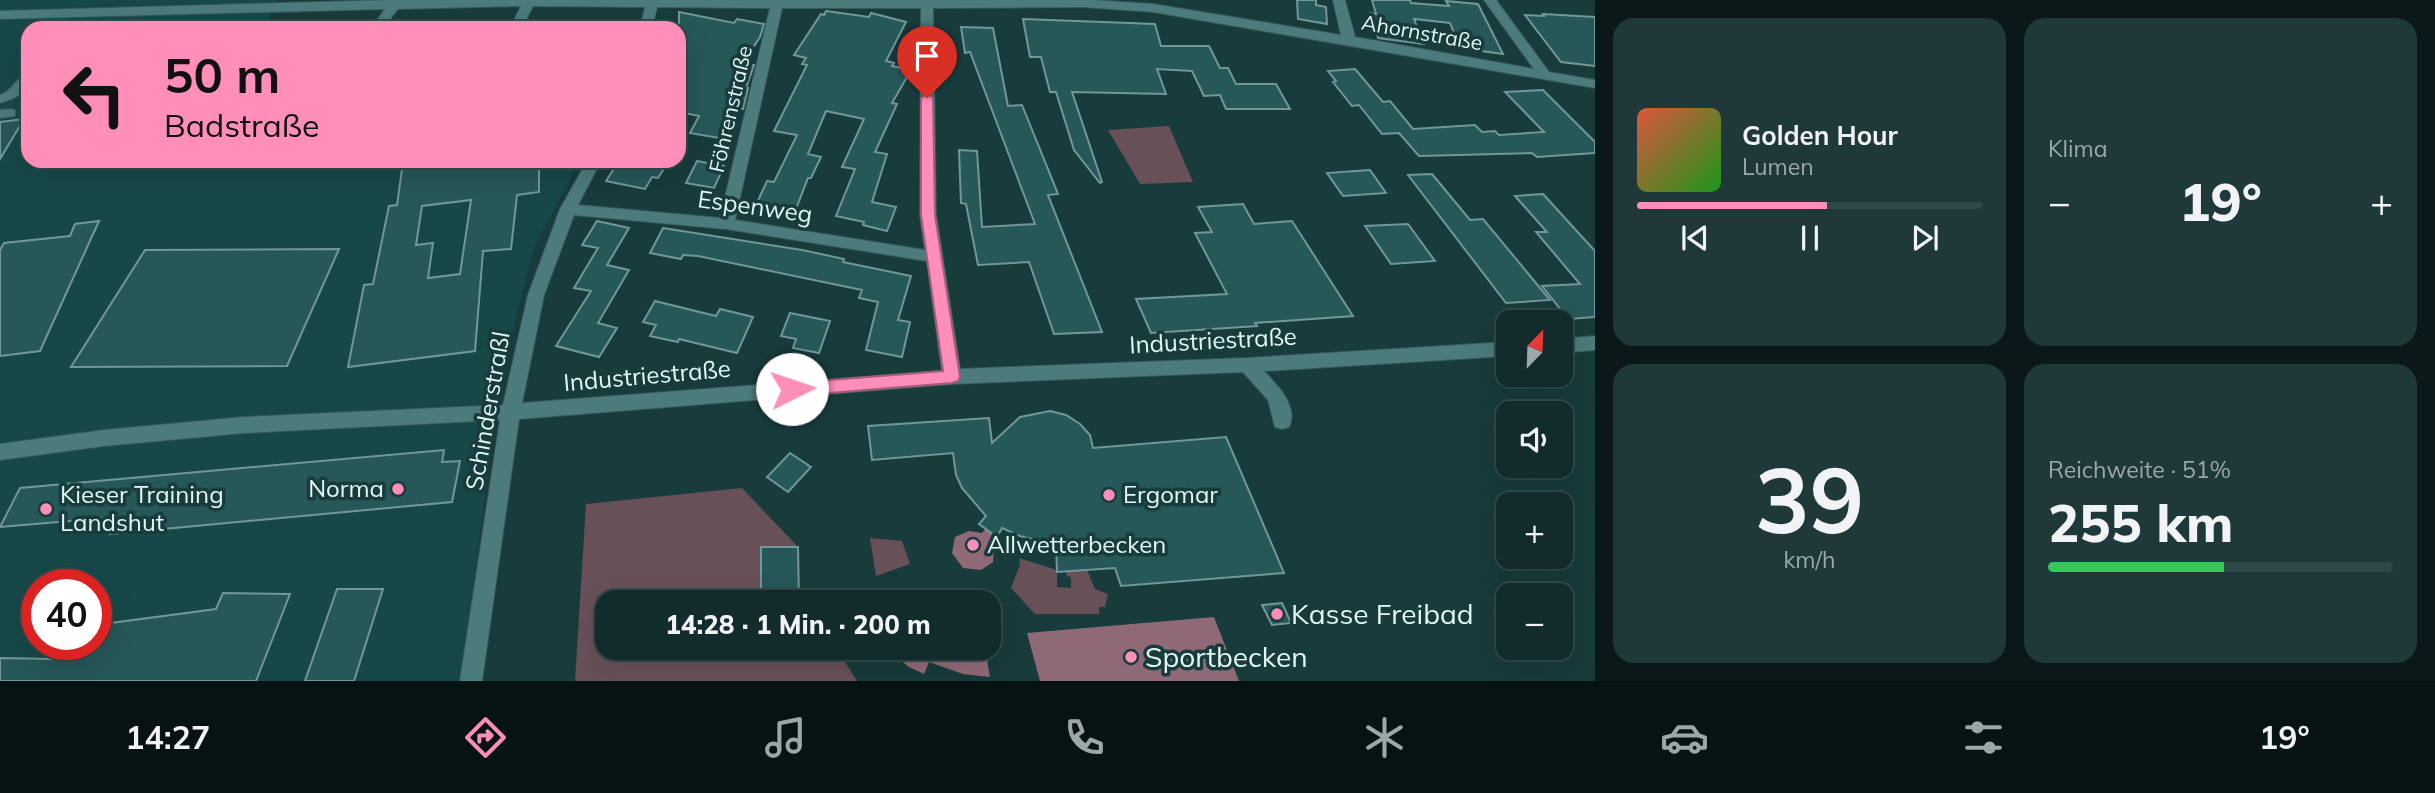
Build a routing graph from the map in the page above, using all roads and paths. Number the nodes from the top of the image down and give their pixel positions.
1 (115, 0) edge
2 (1339, 0) edge
3 (1490, 0) edge
4 (529, 2) junction
5 (653, 2) edge
6 (928, 2) edge
7 (395, 3) edge
8 (1152, 4) edge
9 (776, 5) junction
10 (79, 14) junction
11 (103, 14) junction
12 (2, 17) edge
13 (74, 21) edge
14 (382, 21) edge
15 (520, 21) edge
16 (648, 21) edge
17 (1349, 40) junction
18 (1544, 74) junction
19 (1595, 84) edge
20 (21, 85) edge
21 (0, 99) edge
22 (590, 168) edge
23 (568, 209) junction
24 (726, 224) junction
25 (935, 257) junction
26 (1595, 343) edge
27 (1573, 344) edge
28 (1496, 350) edge
29 (1247, 365) junction
30 (952, 377) junction
31 (511, 412) junction
32 (1283, 421) dead end
33 (0, 452) edge
34 (471, 681) edge

1 - 11 street
2 - 17 street
3 - 18 street
4 - 5 street, Ahornstraße
4 - 7 street, Ahornstraße
4 - 15 street
5 - 9 street, Ahornstraße
5 - 16 street
6 - 8 street, Ahornstraße
6 - 9 street, Ahornstraße
6 - 25 street
7 - 11 street, Ahornstraße
7 - 14 street
8 - 17 street, Ahornstraße
9 - 24 street, Föhrenstraße
10 - 11 street, Ahornstraße
10 - 12 street, Ahornstraße
10 - 13 street
17 - 18 street, Ahornstraße
18 - 19 street, Ahornstraße
20 - 21 street
22 - 23 street, Schinderstraßl
23 - 24 street, Espenweg
23 - 31 street, Schinderstraßl
24 - 25 street, Espenweg
25 - 30 street
26 - 27 street
28 - 29 street, Industriestraße
29 - 30 street, Industriestraße
29 - 32 street
30 - 31 street, Industriestraße
31 - 33 street, Industriestraße
31 - 34 street, Schinderstraßl

